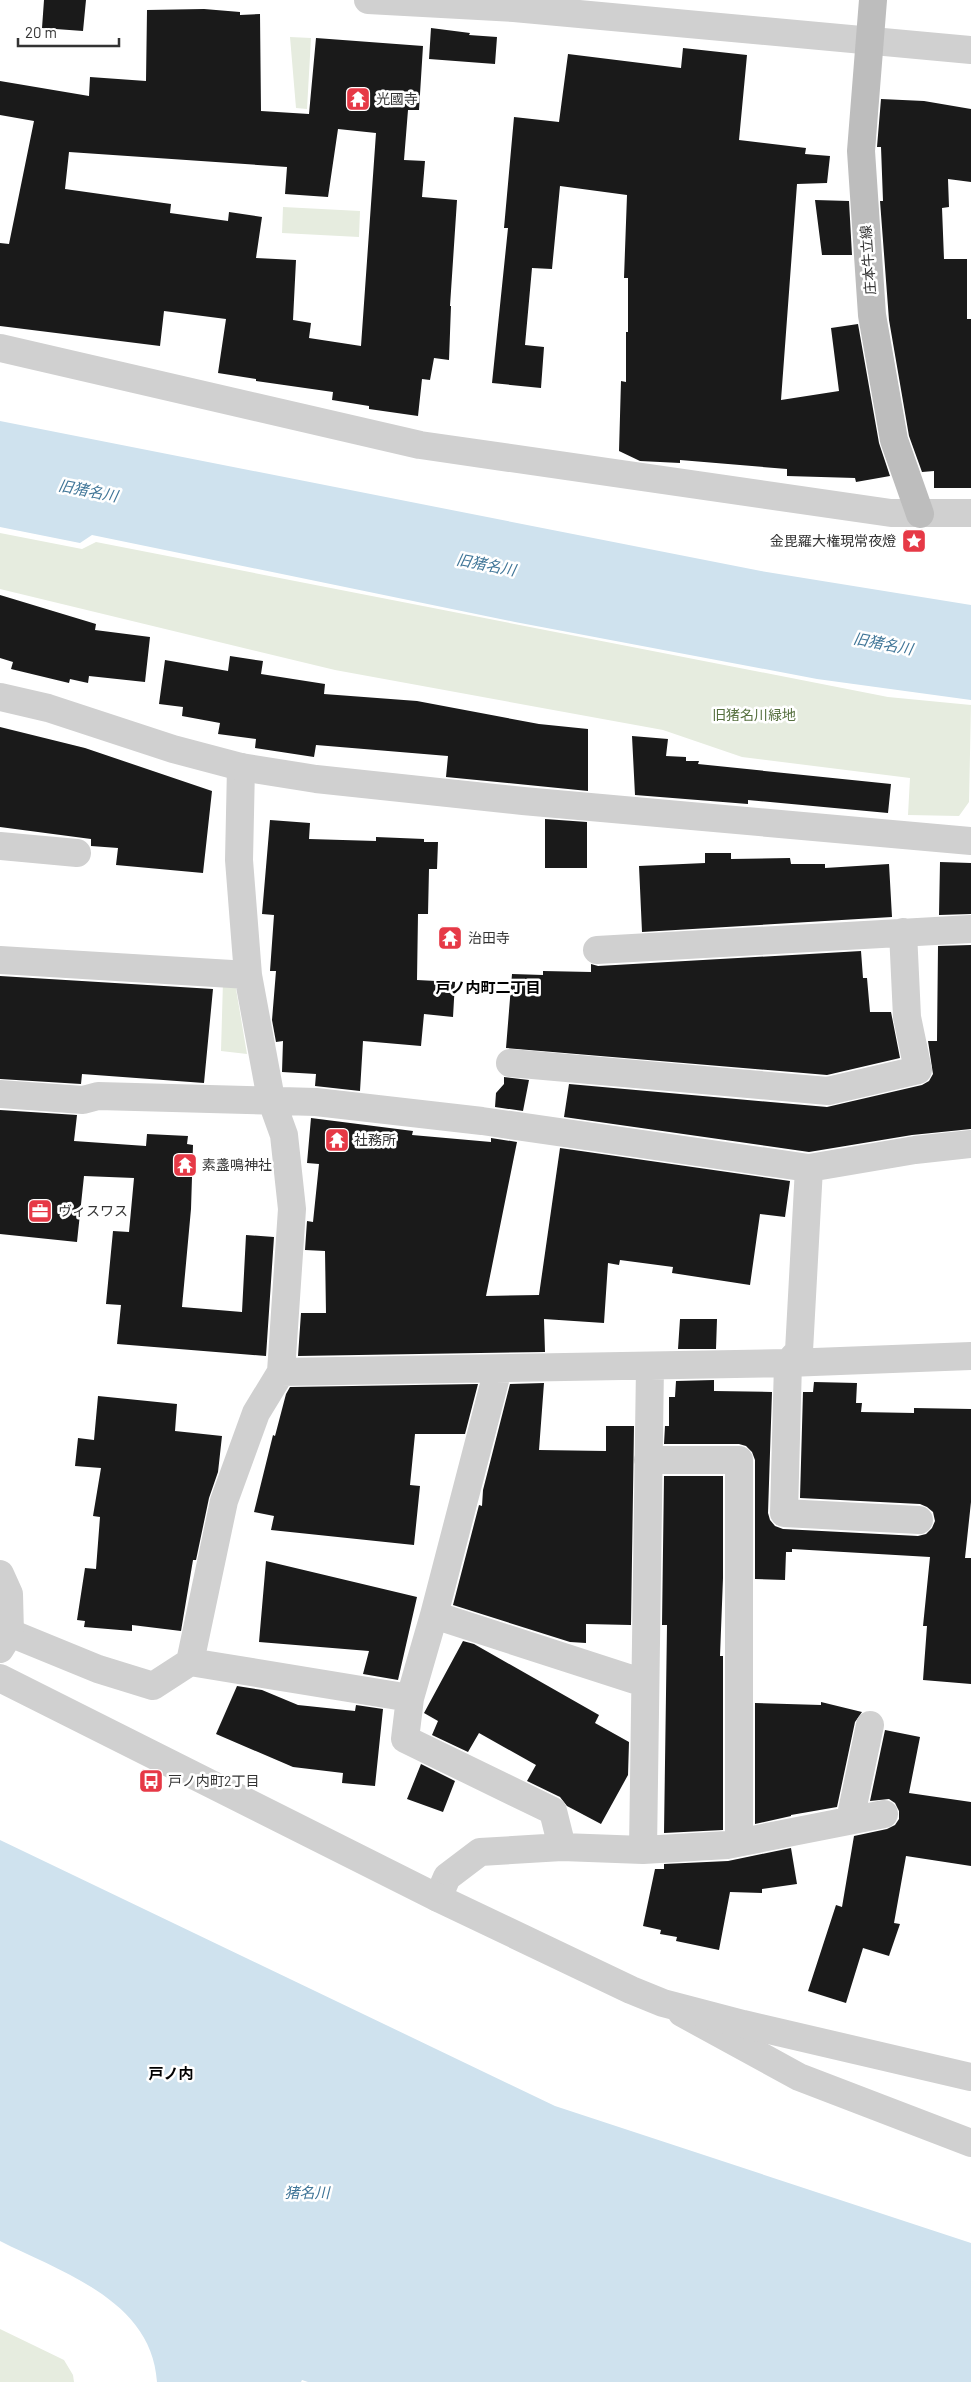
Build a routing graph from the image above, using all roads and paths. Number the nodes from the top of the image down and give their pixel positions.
1 (368, 0) edge
2 (873, 0) edge
3 (514, 4) edge
4 (870, 41) junction
5 (971, 50) edge
6 (0, 348) edge
7 (971, 513) edge
8 (920, 514) junction
9 (0, 697) edge
10 (240, 767) junction
11 (971, 841) edge
12 (0, 846) edge
13 (77, 853) dead end
14 (971, 929) edge
15 (903, 932) junction
16 (597, 950) dead end
17 (0, 960) edge
18 (248, 975) junction
19 (510, 1063) dead end
20 (0, 1094) edge
21 (271, 1099) junction
22 (971, 1144) edge
23 (809, 1168) junction
24 (971, 1356) edge
25 (788, 1363) junction
26 (650, 1366) junction
27 (498, 1368) junction
28 (281, 1372) junction
29 (648, 1460) junction
30 (919, 1520) dead end
31 (0, 1574) edge
32 (434, 1615) junction
33 (5, 1641) edge
34 (190, 1662) junction
35 (0, 1678) edge
36 (644, 1683) junction
37 (410, 1698) junction
38 (870, 1725) dead end
39 (884, 1814) dead end
40 (850, 1820) junction
41 (739, 1842) junction
42 (562, 1847) junction
43 (643, 1850) junction
44 (438, 1898) junction
45 (663, 2003) junction
46 (971, 2077) edge
47 (971, 2143) edge

1 - 3 street
2 - 4 main road, 庄本牛立線
3 - 4 street
4 - 5 street
4 - 8 main road, 庄本牛立線
6 - 8 street
7 - 8 street
9 - 10 street
10 - 11 street
10 - 18 street
12 - 13 street
14 - 15 street
15 - 16 street
15 - 19 street
17 - 18 street
18 - 21 street
20 - 21 street
21 - 23 street
21 - 28 street
22 - 23 street
23 - 25 street
24 - 25 street
25 - 26 street
25 - 30 street
26 - 27 street
26 - 29 street
27 - 28 street
27 - 32 street
28 - 34 street
29 - 36 street
29 - 41 street
31 - 33 street
32 - 36 street
32 - 37 street
33 - 34 street
34 - 37 street
35 - 44 street
36 - 43 street
37 - 42 street
38 - 40 street
39 - 40 street
40 - 41 street
41 - 43 street
42 - 43 street
42 - 44 street
44 - 45 street
45 - 46 street
45 - 47 street

